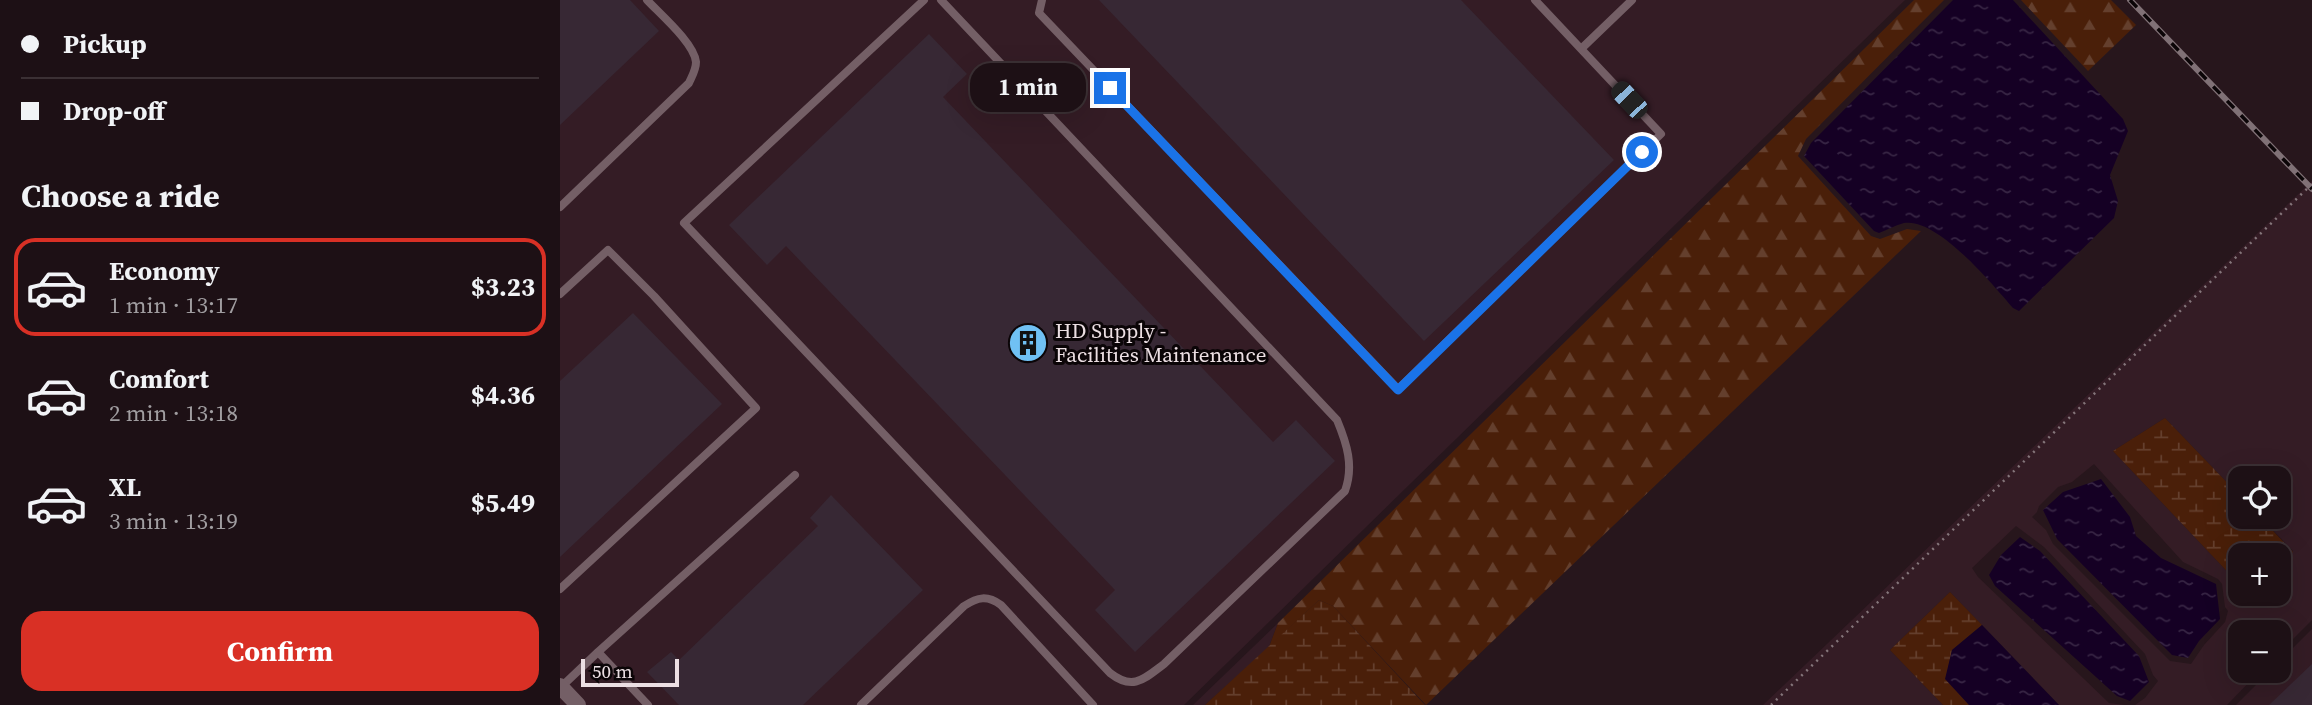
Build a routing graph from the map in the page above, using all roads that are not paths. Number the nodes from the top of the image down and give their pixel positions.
1 (647, 0) edge
2 (924, 0) edge
3 (941, 0) edge
4 (1042, 0) edge
5 (1535, 0) edge
6 (1632, 0) edge
7 (1581, 49) junction
8 (560, 207) edge
9 (560, 294) edge
10 (795, 475) dead end
11 (560, 589) edge
12 (597, 652) junction
13 (560, 687) edge
14 (578, 705) edge
15 (648, 705) edge
16 (861, 705) edge
17 (1093, 705) edge

1 - 8 lane
2 - 3 lane
4 - 7 lane
5 - 7 lane
6 - 7 lane
9 - 11 lane
10 - 12 lane
12 - 13 lane
12 - 15 lane
13 - 14 street
16 - 17 lane

